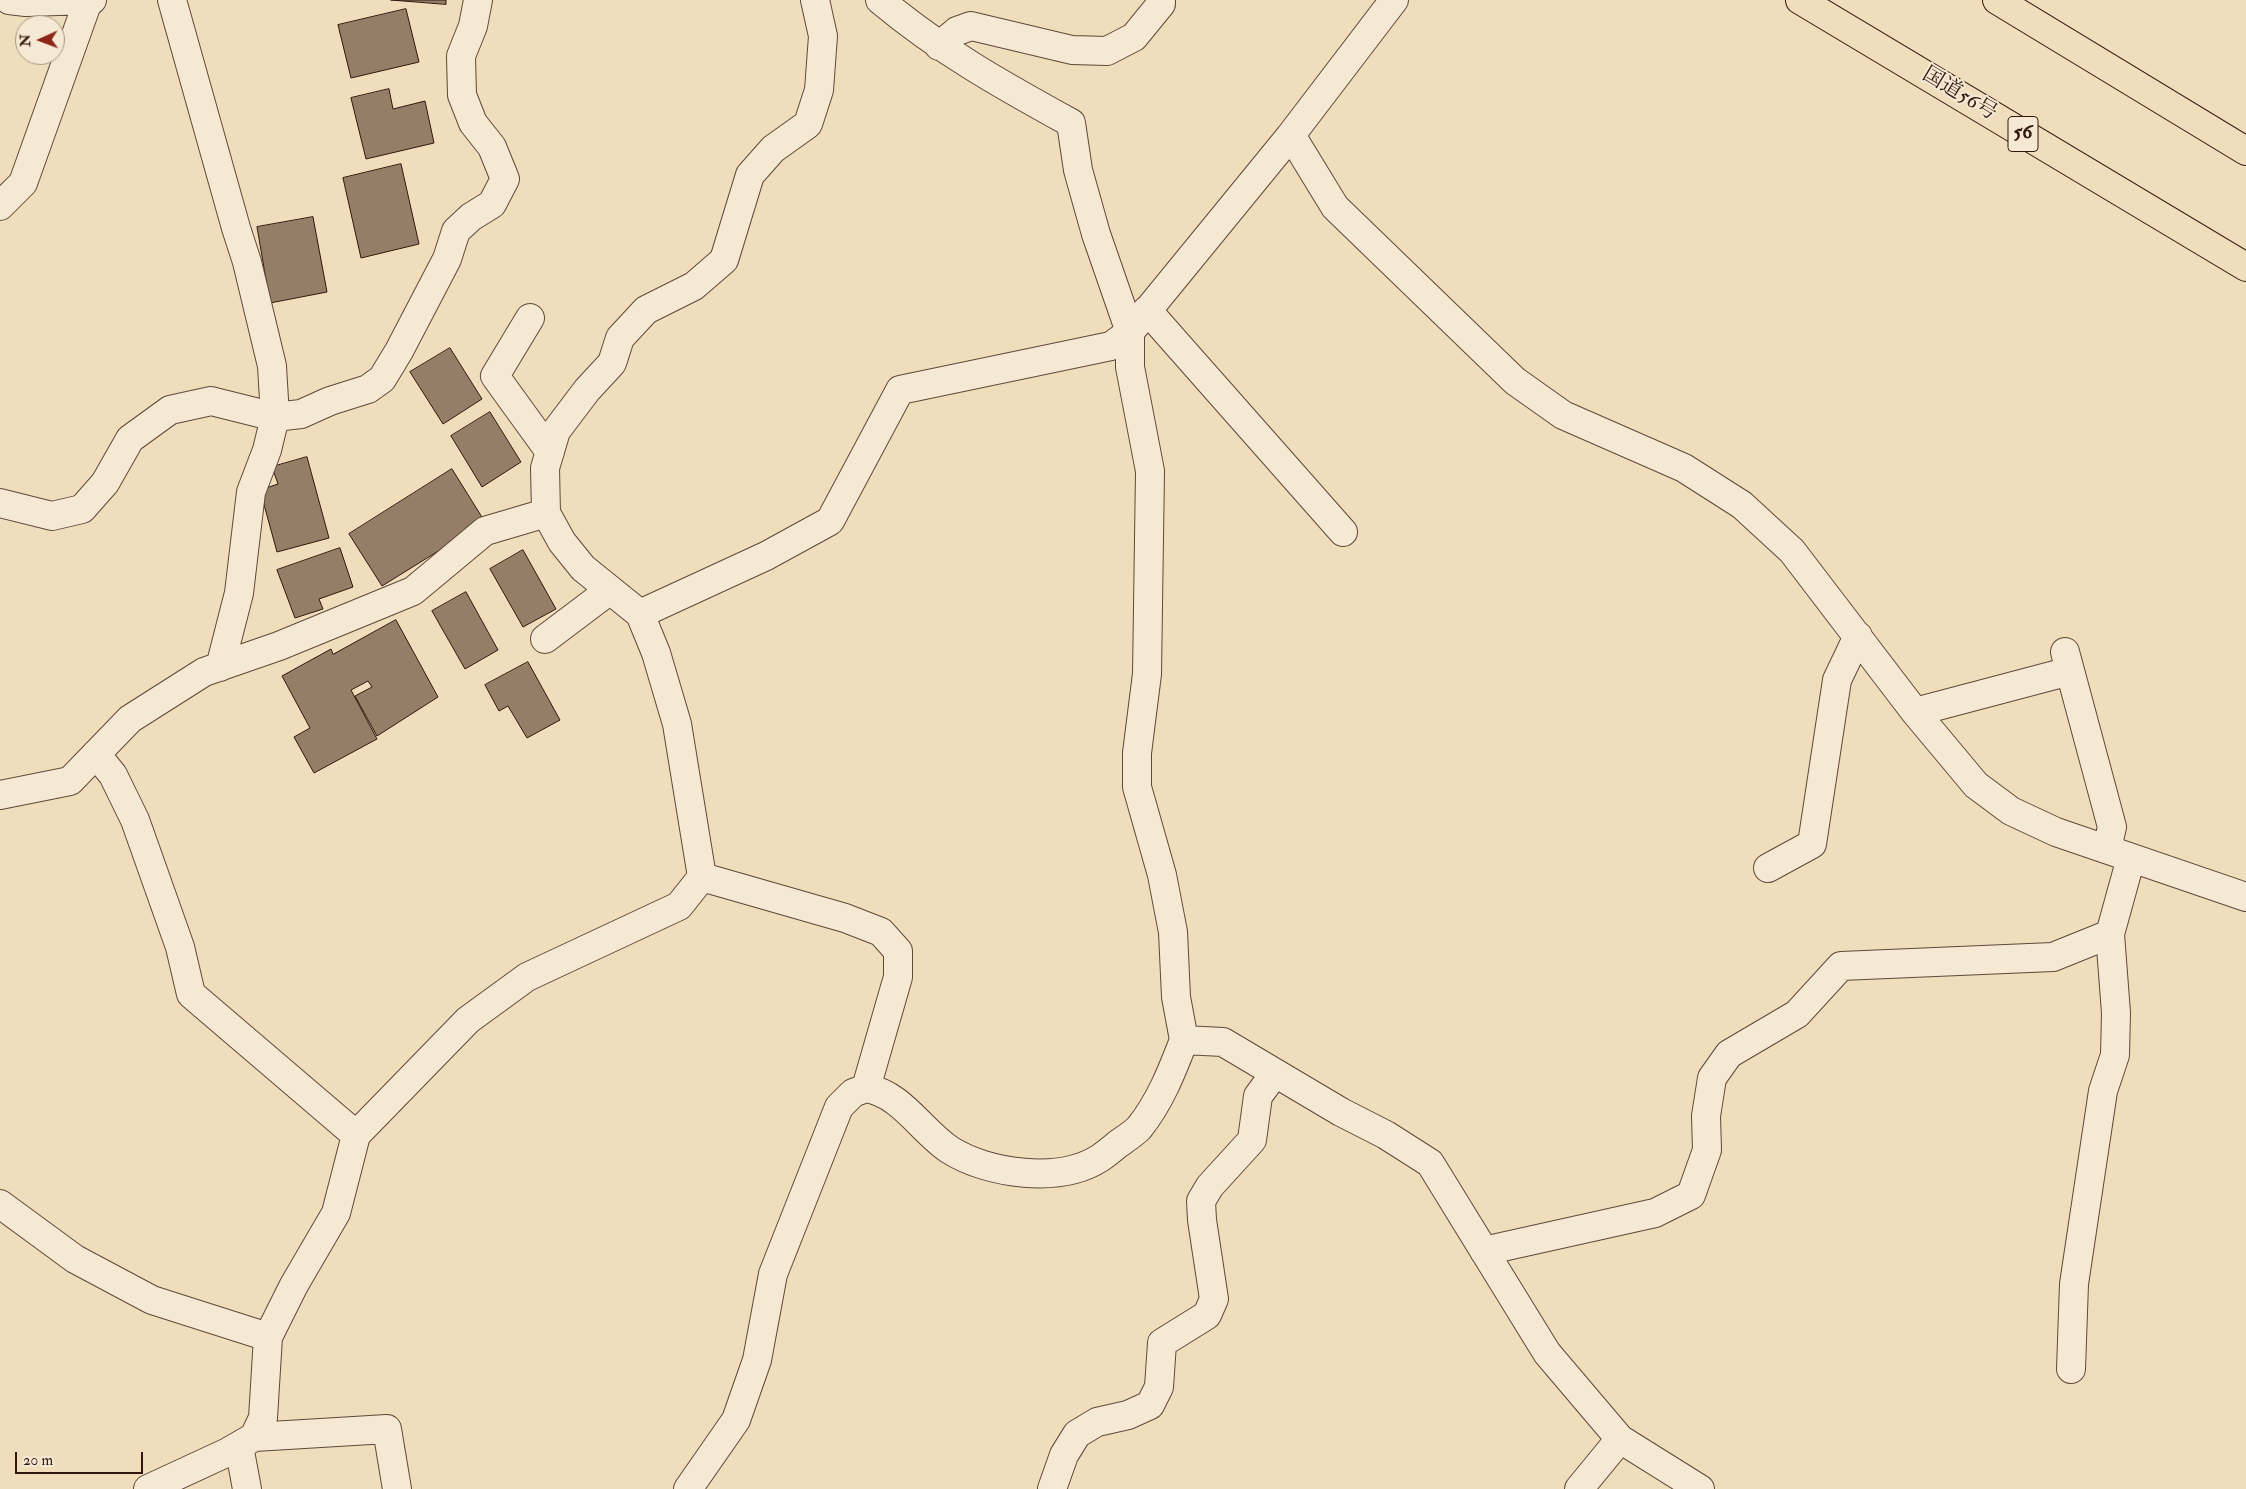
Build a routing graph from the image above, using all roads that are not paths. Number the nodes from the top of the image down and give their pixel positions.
1 (9, 0) edge
2 (172, 0) edge
3 (478, 0) edge
4 (815, 0) edge
5 (880, 0) edge
6 (1161, 0) edge
7 (1394, 0) edge
8 (1800, 0) edge
9 (1997, 0) edge
10 (90, 1) edge
11 (940, 46) junction
12 (1291, 135) junction
13 (2246, 151) edge
14 (0, 206) edge
15 (2246, 267) edge
16 (1148, 310) junction
17 (530, 318) dead end
18 (1130, 332) junction
19 (275, 416) junction
20 (550, 452) junction
21 (0, 503) edge
22 (546, 513) junction
23 (1343, 532) dead end
24 (610, 590) junction
25 (640, 614) junction
26 (1858, 636) junction
27 (545, 639) dead end
28 (220, 667) junction
29 (1915, 712) junction
30 (96, 754) junction
31 (0, 795) edge
32 (2119, 854) junction
33 (1768, 868) dead end
34 (702, 877) junction
35 (2246, 897) edge
36 (2110, 934) junction
37 (1184, 1040) junction
38 (1275, 1073) junction
39 (866, 1088) junction
40 (356, 1135) junction
41 (0, 1204) edge
42 (1484, 1251) junction
43 (268, 1337) junction
44 (2071, 1370) dead end
45 (1620, 1439) junction
46 (246, 1442) junction
47 (148, 1489) edge
48 (247, 1489) edge
49 (397, 1489) edge
50 (688, 1489) edge
51 (1052, 1489) edge
52 (1579, 1489) edge
53 (1700, 1489) edge

1 - 10 street
2 - 19 street
3 - 19 street
4 - 20 street
5 - 11 street
6 - 11 street
7 - 12 street
8 - 15 highway, 国道56号 / 56
9 - 13 highway
10 - 14 street
11 - 18 street
12 - 16 street
12 - 26 street
16 - 18 street
16 - 23 street
17 - 20 street
18 - 25 street
18 - 37 street
19 - 21 street
19 - 28 street
20 - 22 street
22 - 24 street
22 - 28 street
24 - 25 street
24 - 27 street
25 - 34 street
26 - 29 street
26 - 33 street
28 - 30 street
29 - 32 street
29 - 32 street
30 - 31 street
30 - 40 street
32 - 35 street
32 - 36 street
34 - 39 street
34 - 40 street
36 - 42 street
36 - 44 street
37 - 38 street
37 - 39 street
38 - 42 street
38 - 51 street
39 - 50 street
40 - 43 street
41 - 43 street
42 - 45 street
43 - 46 street
45 - 52 street
45 - 53 street
46 - 47 street
46 - 48 street
46 - 49 street

